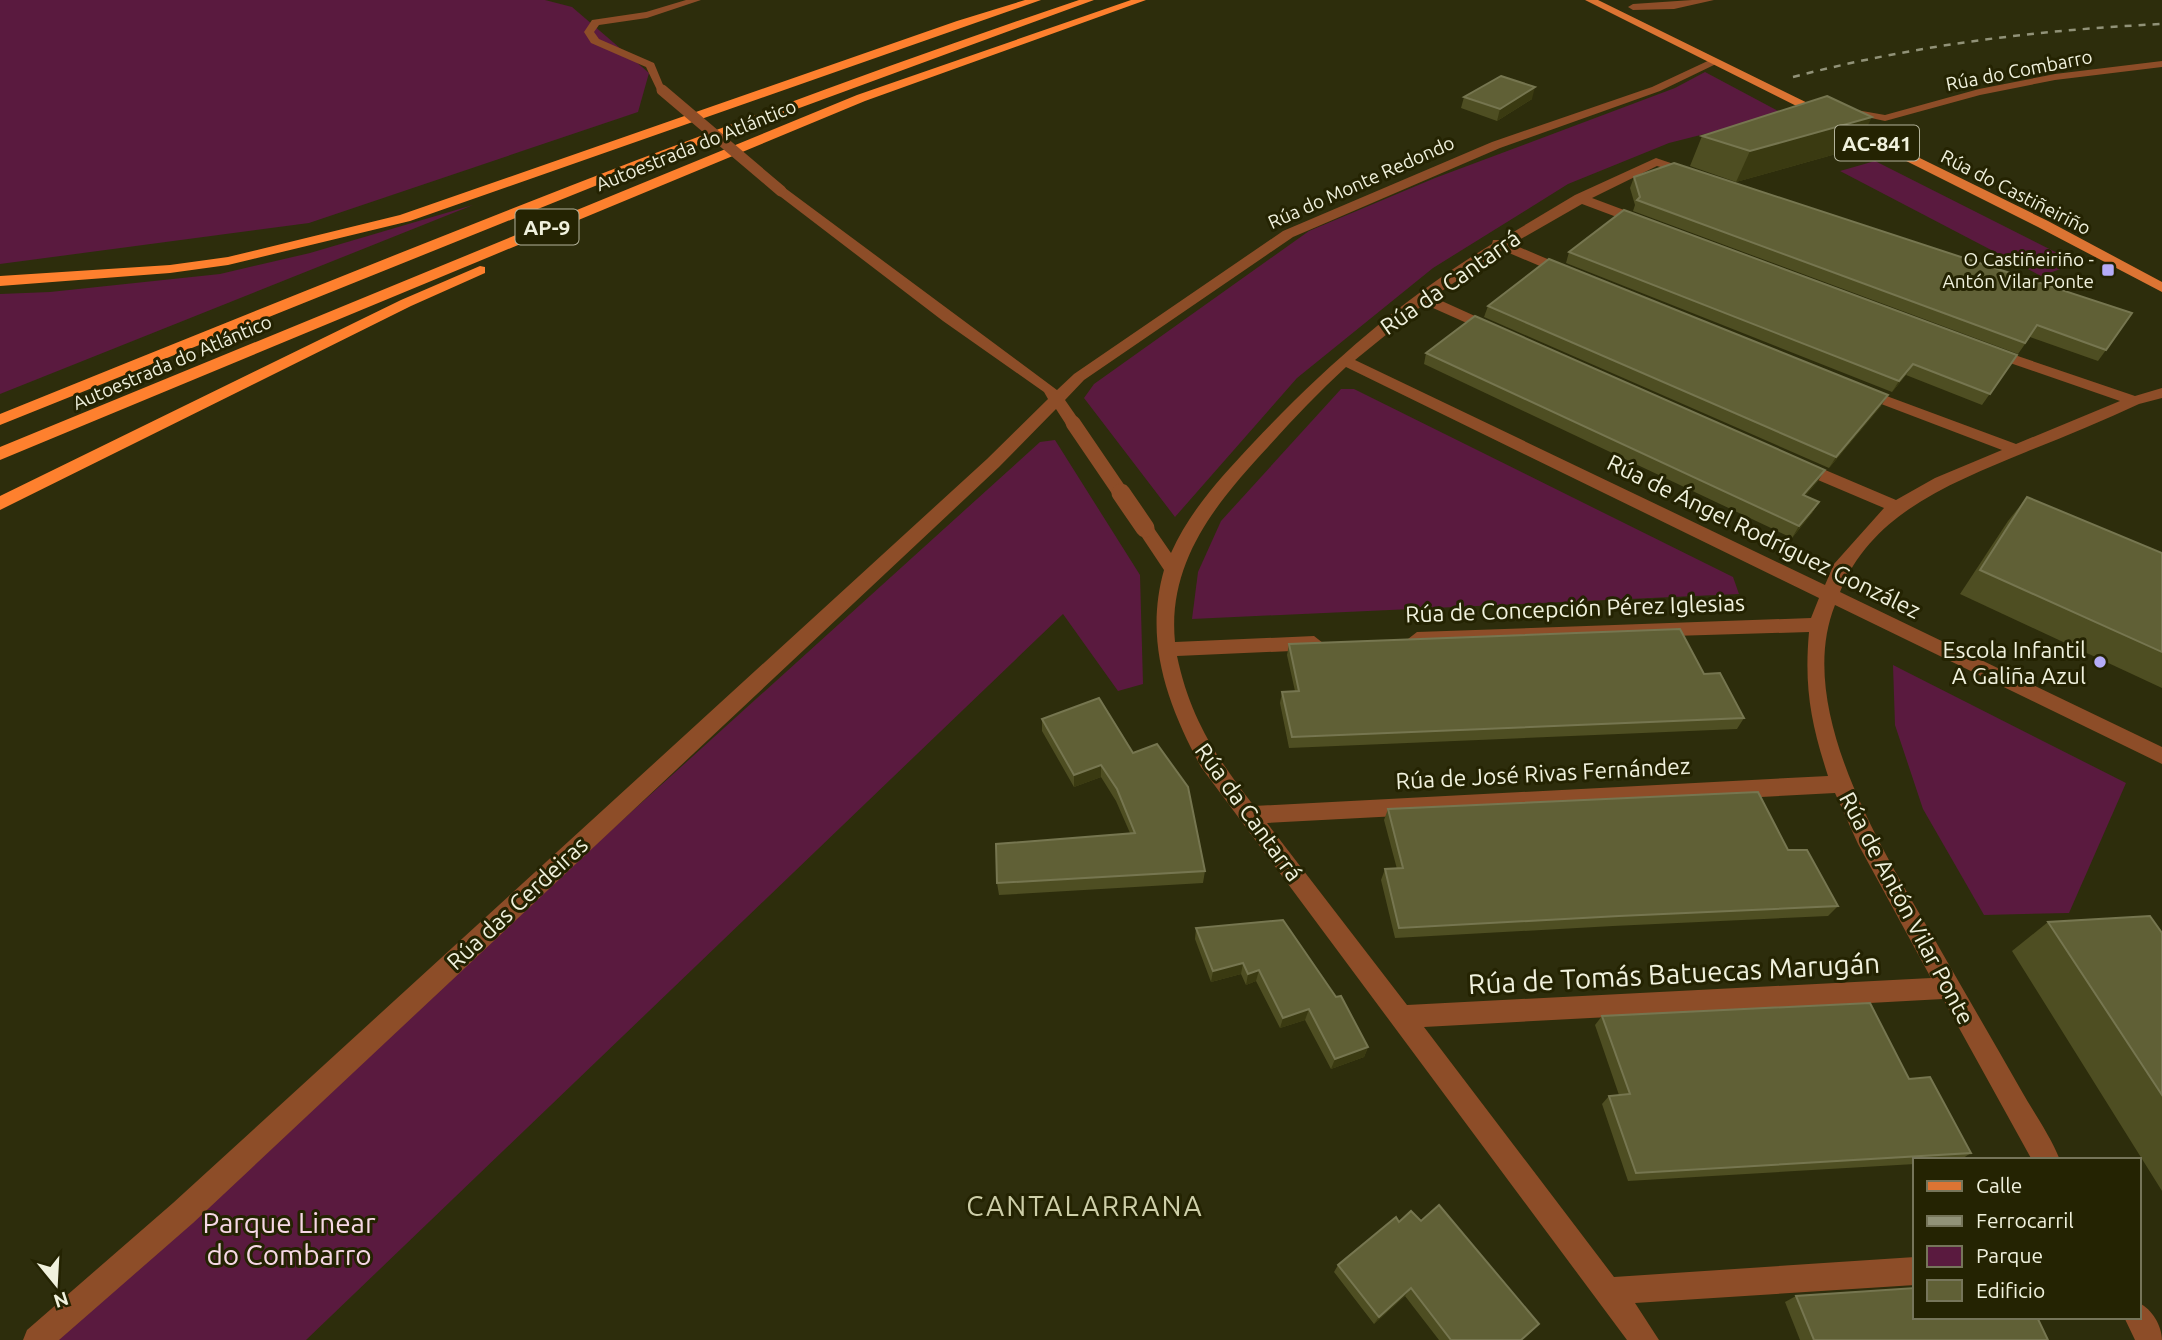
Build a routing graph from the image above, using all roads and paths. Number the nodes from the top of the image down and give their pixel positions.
1 (696, 0) edge
2 (1036, 0) edge
3 (1089, 0) edge
4 (1141, 0) edge
5 (1590, 0) edge
6 (1608, 0) edge
7 (1709, 0) edge
8 (1674, 6) junction
9 (1633, 7) dead end
10 (1099, 14) junction
11 (1654, 18) dead end
12 (1712, 62) junction
13 (2162, 64) edge
14 (1837, 109) edge
15 (1885, 118) junction
16 (1891, 134) dead end
17 (1704, 176) edge
18 (1579, 198) junction
19 (1661, 229) edge
20 (1498, 243) junction
21 (2162, 273) edge
22 (1575, 275) edge
23 (0, 281) edge
24 (2162, 288) edge
25 (1420, 297) junction
26 (1510, 337) edge
27 (1970, 344) edge
28 (1345, 360) junction
29 (2162, 383) edge
30 (1844, 384) edge
31 (2162, 393) edge
32 (1058, 397) junction
33 (2134, 401) junction
34 (0, 420) edge
35 (2016, 450) junction
36 (0, 454) edge
37 (1786, 460) edge
38 (993, 463) joint
39 (0, 504) edge
40 (1897, 507) junction
41 (1173, 569) junction
42 (1828, 594) junction
43 (1818, 625) junction
44 (1400, 639) edge
45 (1330, 642) edge
46 (1166, 649) junction
47 (2162, 756) edge
48 (1840, 784) junction
49 (1249, 815) junction
50 (1948, 988) junction
51 (1403, 1017) junction
52 (2046, 1158) edge
53 (1913, 1271) edge
54 (1608, 1291) junction
55 (2139, 1319) edge
56 (37, 1340) edge
57 (1645, 1340) edge
58 (2151, 1340) edge

1 - 32 street, bridge
2 - 23 highway
3 - 34 highway, Autoestrada do Atlántico / AP-9
4 - 10 highway, Autoestrada do Atlántico / AP-9
5 - 12 main road, Rúa do Castiñeiriño / AC-841
6 - 21 main road, Rúa do Castiñeiriño / AC-841
7 - 8 street
8 - 9 street
8 - 11 street
10 - 36 highway, Autoestrada do Atlántico / AP-9
10 - 39 highway
12 - 24 main road, Rúa do Castiñeiriño / AC-841
12 - 32 street, Rúa do Monte Redondo
13 - 15 street, Rúa do Combarro
14 - 15 street, Rúa do Combarro
15 - 16 street
17 - 18 street, Rúa da Cantarrá
18 - 19 street
18 - 20 street, Rúa da Cantarrá
20 - 22 street
20 - 25 street, Rúa da Cantarrá
25 - 26 street
25 - 28 street, Rúa da Cantarrá
27 - 33 street
28 - 41 street, Rúa da Cantarrá
28 - 42 street, Rúa de Ángel Rodríguez González
29 - 33 street, Rúa de Antón Vilar Ponte
30 - 35 street
31 - 33 street, Rúa de Antón Vilar Ponte
32 - 38 street, Rúa do Monte Redondo
32 - 41 street, bridge
33 - 35 street, Rúa de Antón Vilar Ponte
35 - 40 street, Rúa de Antón Vilar Ponte
37 - 40 street
38 - 56 street, Rúa das Cerdeiras
40 - 42 street, Rúa de Antón Vilar Ponte
41 - 46 street, Rúa da Cantarrá
42 - 43 street, Rúa de Antón Vilar Ponte
42 - 47 street, Rúa de Ángel Rodríguez González
43 - 44 street, Rúa de Concepción Pérez Iglesias
43 - 48 street, Rúa de Antón Vilar Ponte
45 - 46 street
46 - 49 street, Rúa da Cantarrá
48 - 49 street, Rúa de José Rivas Fernández
48 - 50 street, Rúa de Antón Vilar Ponte
49 - 51 street, Rúa da Cantarrá
50 - 51 street, Rúa de Tomás Batuecas Marugán
50 - 52 street, Rúa de Antón Vilar Ponte
51 - 54 street, Rúa da Cantarrá
53 - 54 street
54 - 57 street, Rúa da Cantarrá
55 - 58 street

